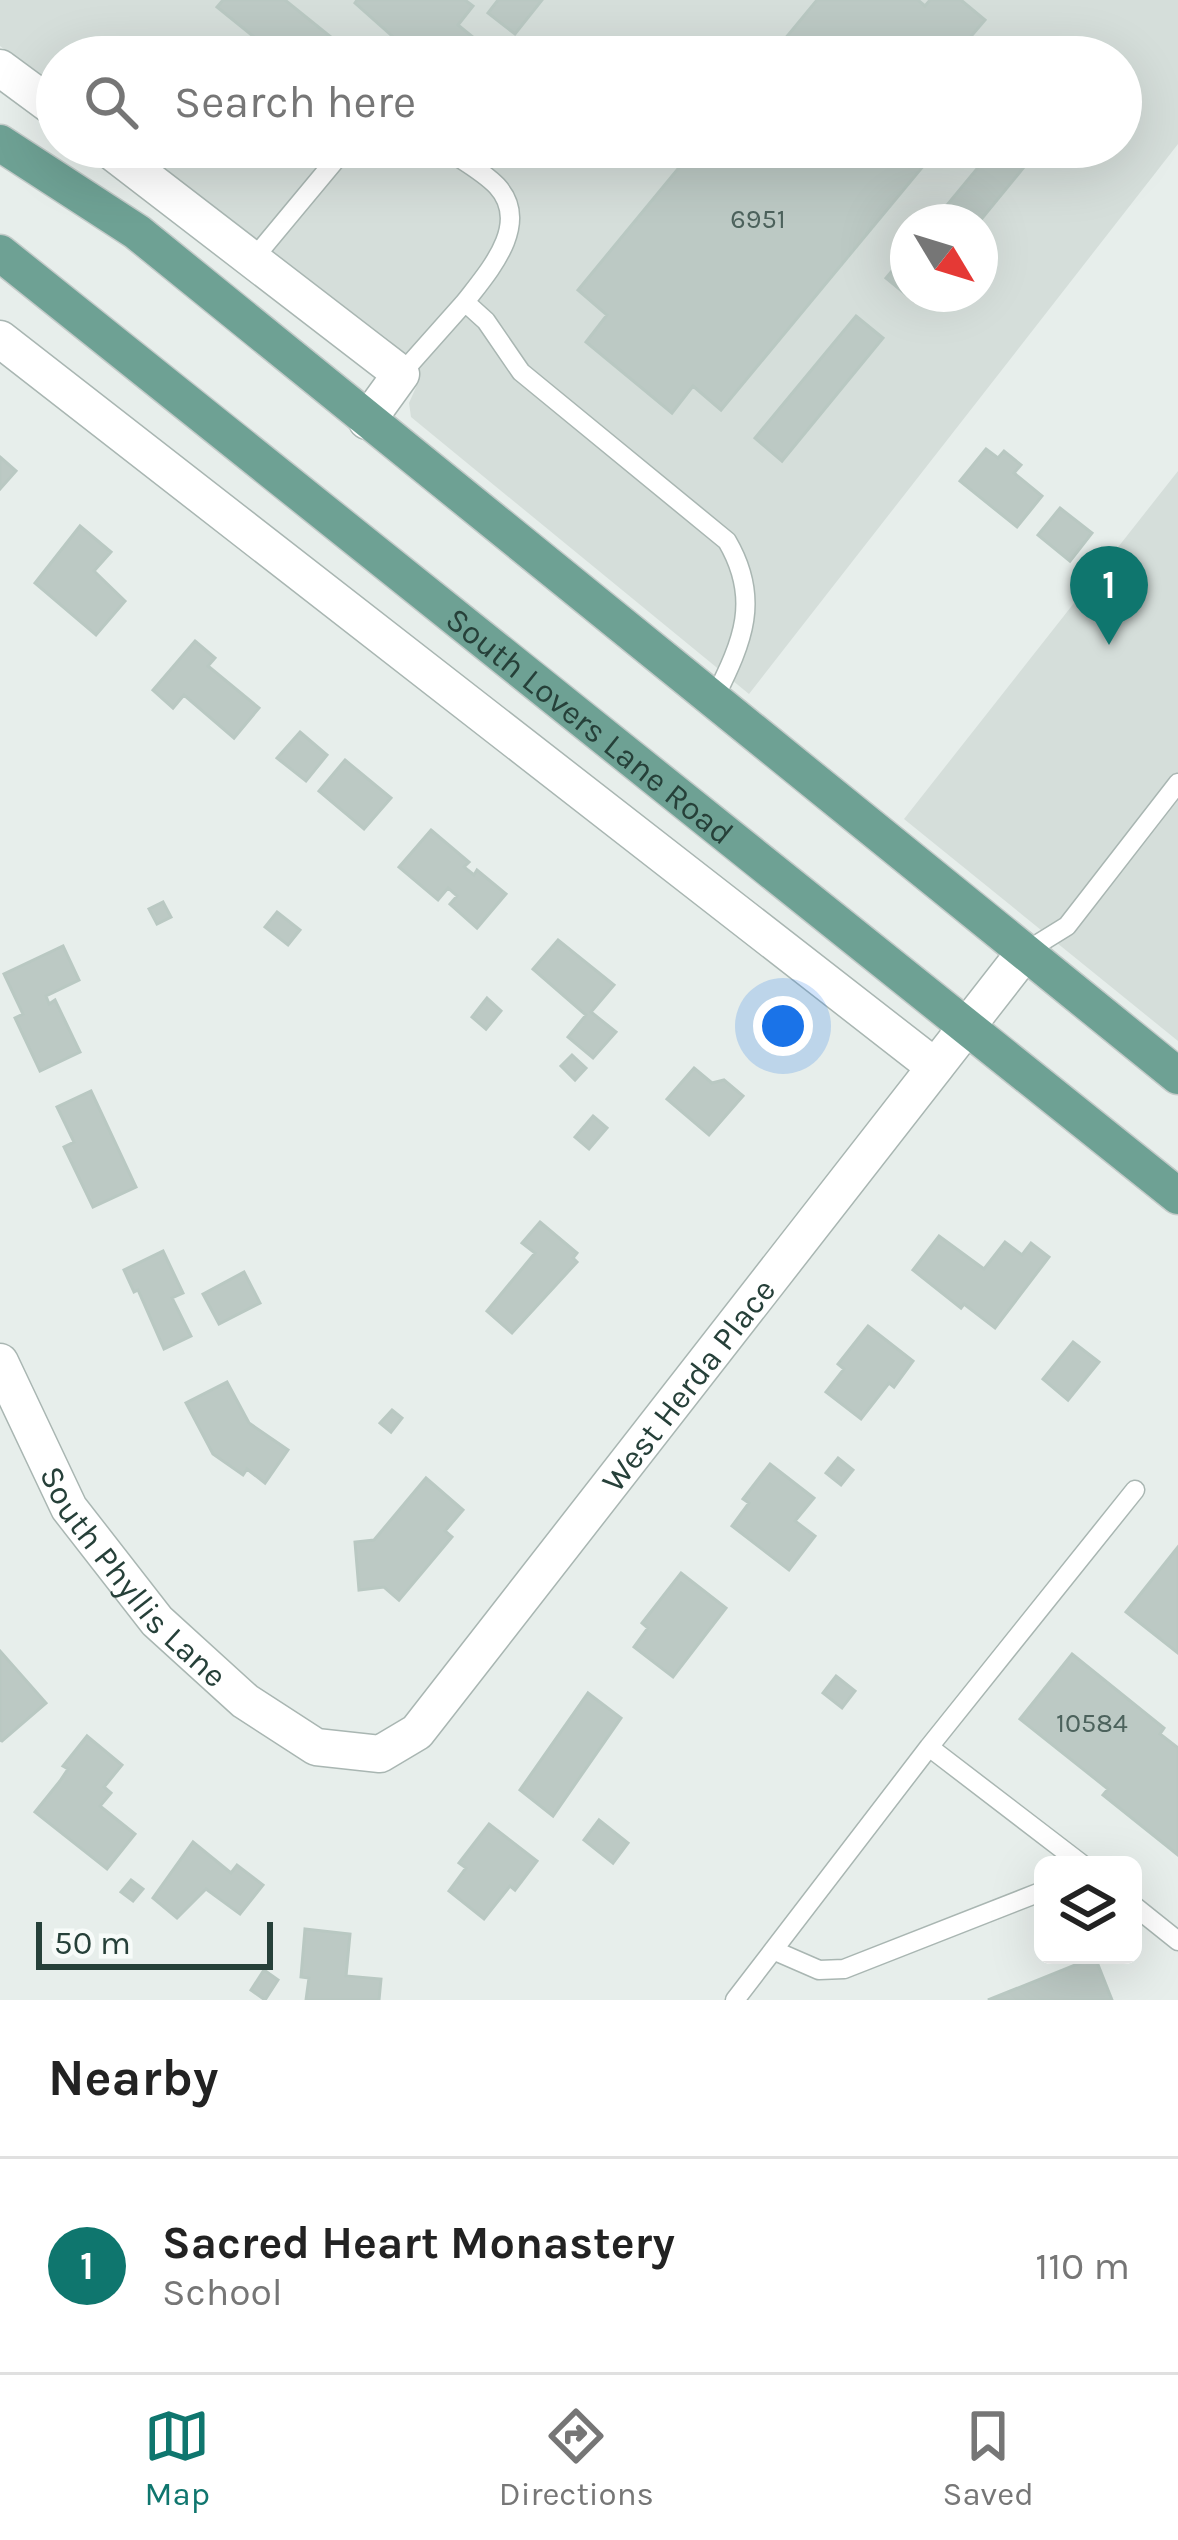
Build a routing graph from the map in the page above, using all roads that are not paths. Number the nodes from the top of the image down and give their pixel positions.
1 (0, 68) edge
2 (36, 95) edge
3 (0, 143) edge
4 (36, 166) edge
5 (38, 168) edge
6 (134, 168) edge
7 (329, 168) edge
8 (472, 168) edge
9 (0, 253) edge
10 (254, 258) junction
11 (465, 302) junction
12 (0, 339) edge
13 (401, 374) junction
14 (367, 422) junction
15 (715, 697) junction
16 (1178, 783) edge
17 (1025, 952) junction
18 (967, 1026) junction
19 (935, 1067) junction
20 (1178, 1076) edge
21 (1178, 1196) edge
22 (0, 1362) edge
23 (1135, 1490) dead end
24 (316, 1747) joint
25 (929, 1747) junction
26 (1071, 1856) edge
27 (1034, 1895) edge
28 (1142, 1912) edge
29 (1178, 1941) edge
30 (772, 1950) junction
31 (735, 2000) edge

1 - 2 street
3 - 4 main road
5 - 14 main road
6 - 10 street
7 - 10 lane
8 - 11 lane
9 - 18 main road, South Lovers Lane Road
10 - 13 street
11 - 13 lane
11 - 15 lane
12 - 19 street
13 - 14 street
14 - 15 main road
15 - 17 main road
16 - 17 lane
17 - 18 street, West Herda Place
17 - 20 main road
18 - 19 street, West Herda Place
18 - 21 main road, South Lovers Lane Road
19 - 24 street, West Herda Place
22 - 24 street, South Phyllis Lane
23 - 25 lane
25 - 26 lane
25 - 30 lane
27 - 30 lane
28 - 29 lane
30 - 31 lane

